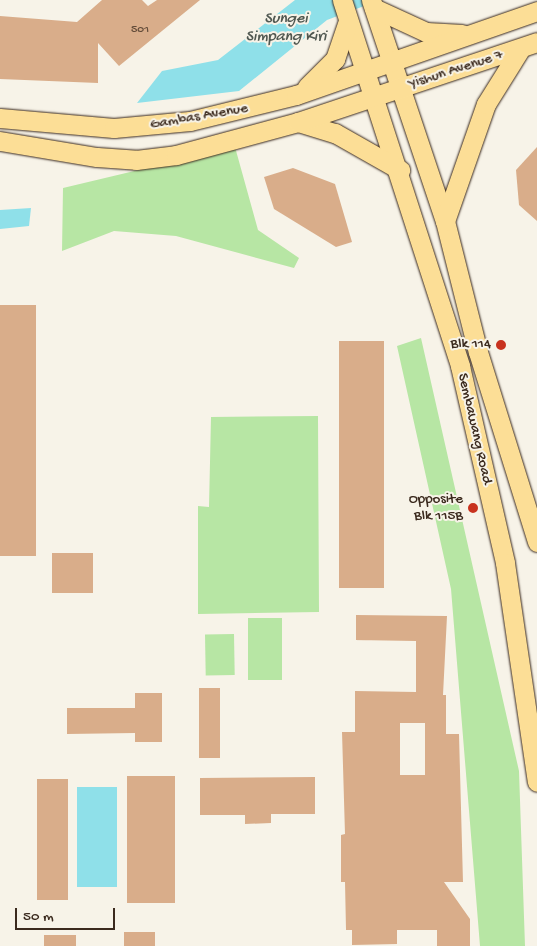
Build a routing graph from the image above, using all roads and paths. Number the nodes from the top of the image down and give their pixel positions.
1 (372, 4) edge
2 (537, 11) edge
3 (346, 13) edge
4 (473, 34) junction
5 (529, 45) edge
6 (392, 62) junction
7 (366, 72) junction
8 (400, 88) junction
9 (296, 95) junction
10 (374, 97) junction
11 (0, 118) edge
12 (298, 122) junction
13 (0, 141) edge
14 (400, 170) junction
15 (444, 221) junction
16 (537, 542) edge
17 (537, 782) edge

1 - 4 main road
1 - 6 main road, Sembawang Road
2 - 4 main road, Yishun Avenue 7
3 - 7 main road, Sembawang Road
3 - 9 main road
4 - 6 main road, Yishun Avenue 7
5 - 8 main road, Yishun Avenue 7
5 - 15 main road
6 - 7 main road, Gambas Avenue
6 - 8 main road, Sembawang Road
7 - 9 main road, Gambas Avenue
7 - 10 main road, Sembawang Road
8 - 10 main road, Yishun Avenue 7
8 - 15 main road, Sembawang Road
9 - 11 main road, Gambas Avenue
10 - 12 main road, Gambas Avenue
10 - 14 main road, Sembawang Road
12 - 13 main road, Gambas Avenue
12 - 14 main road
14 - 17 main road, Sembawang Road
15 - 16 main road, Sembawang Road

